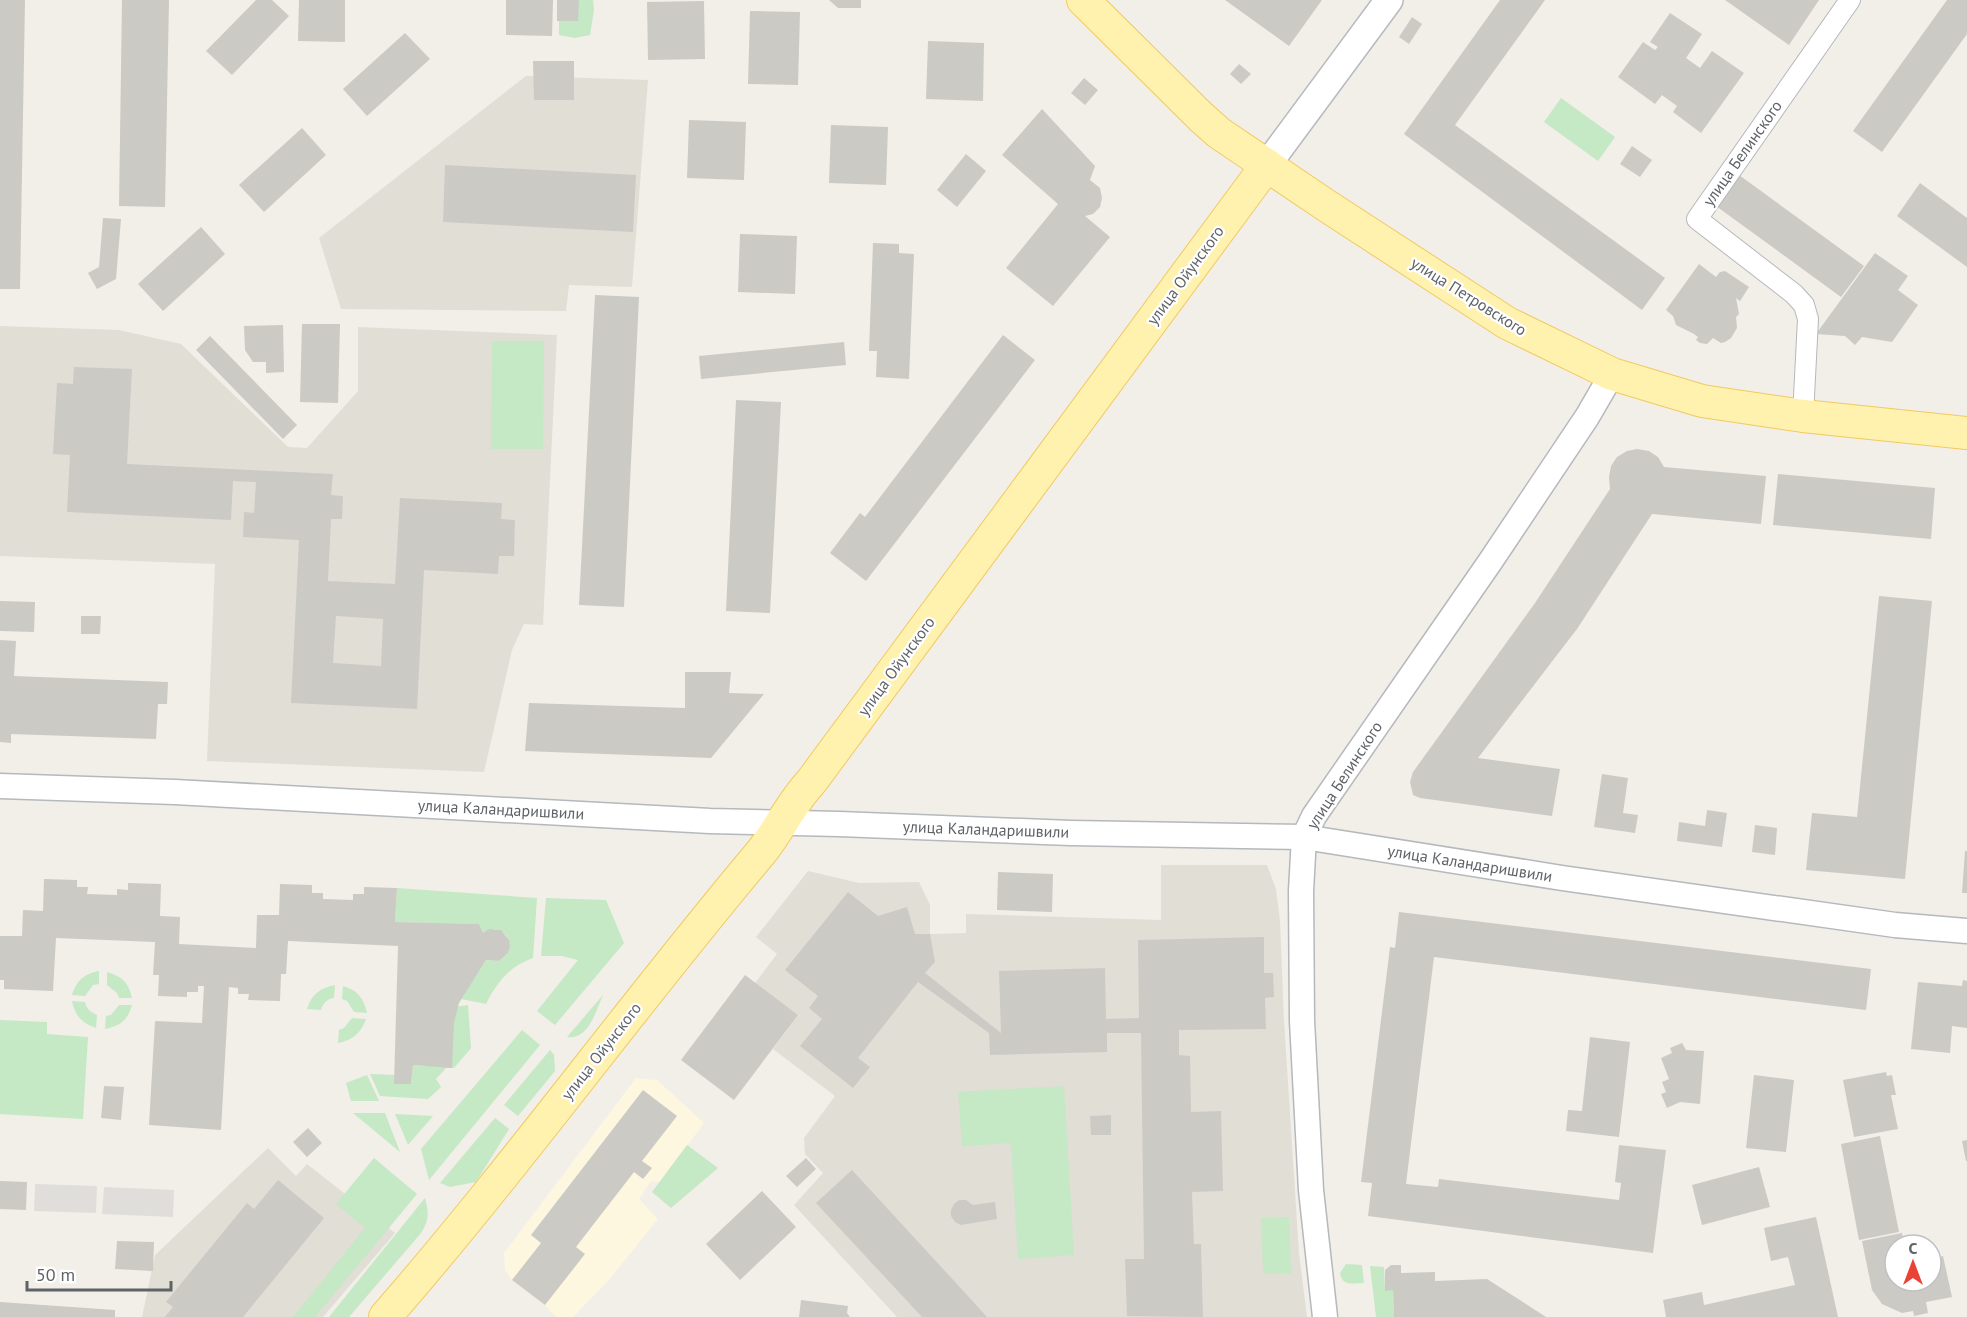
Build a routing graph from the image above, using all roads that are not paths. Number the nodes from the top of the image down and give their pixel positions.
1 (1083, 0) edge
2 (1389, 0) edge
3 (1850, 0) edge
4 (1267, 165) junction
5 (1612, 374) junction
6 (1803, 416) junction
7 (1967, 433) edge
8 (0, 786) edge
9 (780, 824) junction
10 (1304, 837) junction
11 (1967, 931) edge
12 (385, 1317) edge
13 (1325, 1317) edge

1 - 4 main road, улица Петровского
2 - 4 main road, улица Ойунского
3 - 6 street, улица Белинского
4 - 5 main road, улица Петровского
4 - 9 main road, улица Ойунского
5 - 6 main road, улица Петровского
5 - 10 street, улица Белинского
6 - 7 main road, улица Петровского
8 - 9 street, улица Каландаришвили
9 - 10 street, улица Каландаришвили
9 - 12 main road, улица Ойунского
10 - 11 street, улица Каландаришвили
10 - 13 street, улица Белинского

